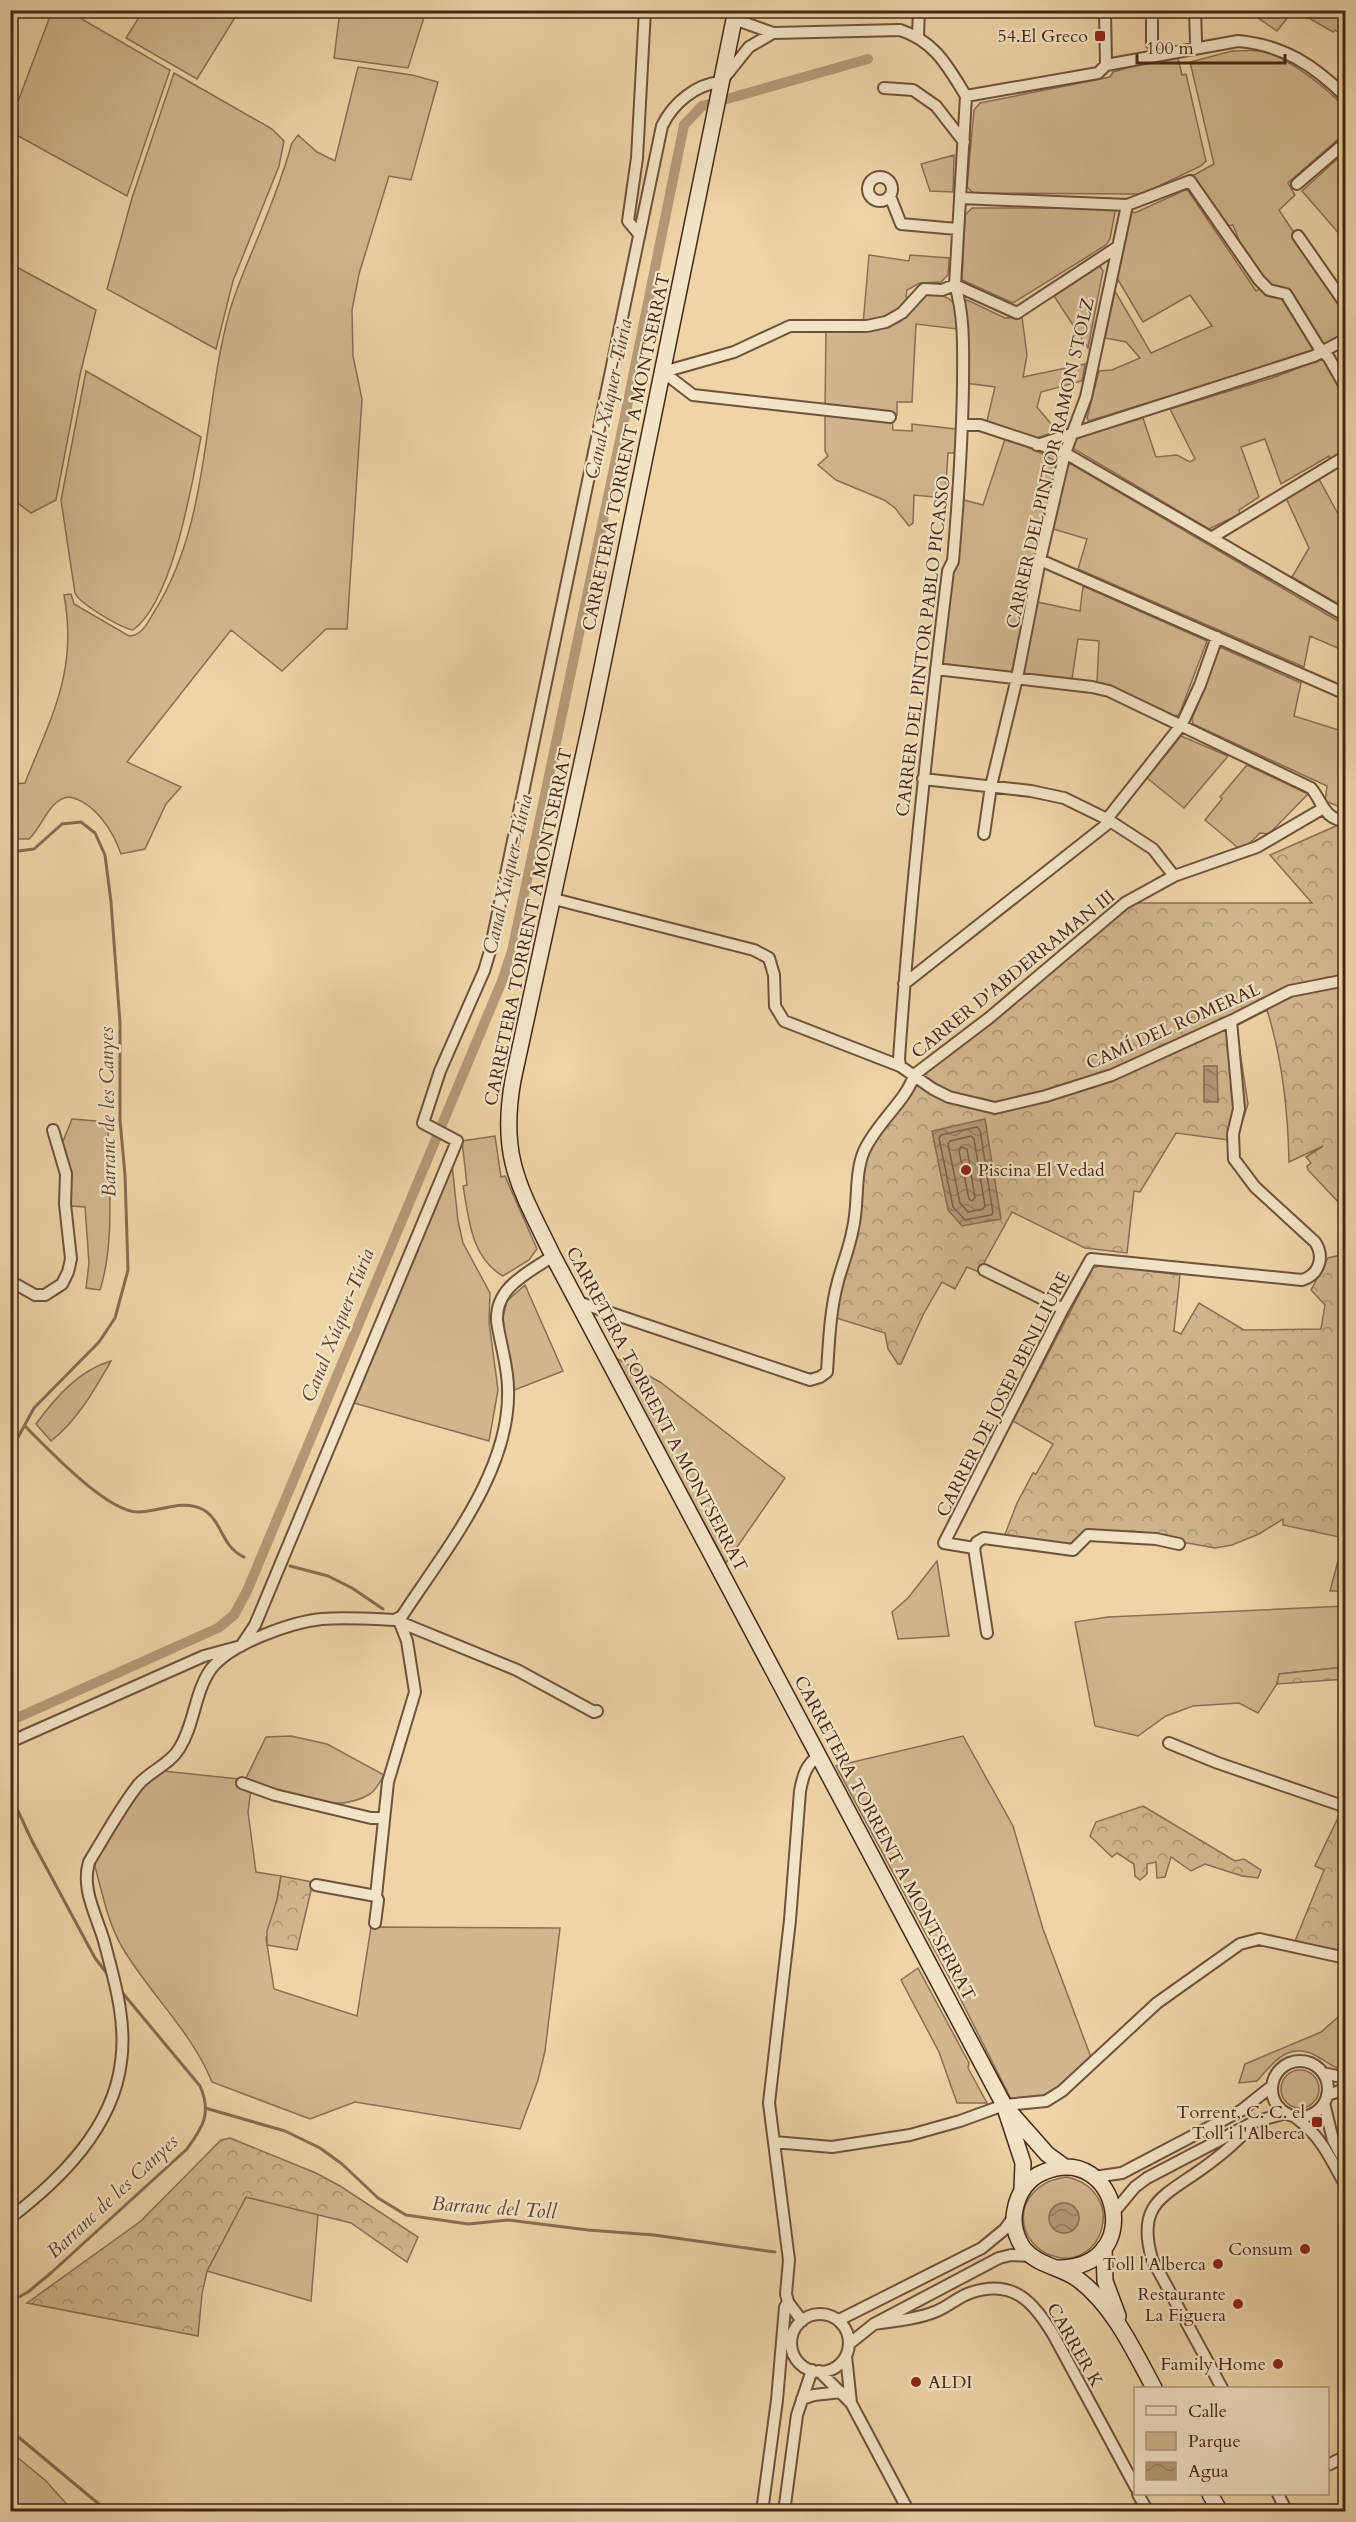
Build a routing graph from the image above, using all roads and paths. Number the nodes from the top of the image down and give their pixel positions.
1 (645, 10) edge
2 (919, 10) edge
3 (1105, 10) edge
4 (1152, 10) edge
5 (1195, 10) edge
6 (735, 15) edge
7 (773, 33) junction
8 (918, 36) junction
9 (1196, 42) dead end
10 (1152, 44) dead end
11 (1106, 65) junction
12 (721, 84) junction
13 (884, 88) dead end
14 (966, 96) junction
15 (1346, 96) edge
16 (964, 142) junction
17 (1346, 142) edge
18 (1297, 184) dead end
19 (890, 196) dead end
20 (961, 198) junction
21 (1127, 205) junction
22 (957, 229) junction
23 (638, 232) junction
24 (1298, 236) dead end
25 (1116, 249) junction
26 (955, 285) junction
27 (1346, 305) edge
28 (1346, 339) edge
29 (1324, 351) junction
30 (663, 372) junction
31 (1346, 388) edge
32 (890, 417) dead end
33 (962, 425) junction
34 (1075, 432) junction
35 (1036, 445) junction
36 (1065, 453) junction
37 (1346, 456) edge
38 (1211, 538) junction
39 (1040, 560) junction
40 (1346, 616) edge
41 (1217, 637) junction
42 (936, 669) junction
43 (1017, 678) junction
44 (1346, 694) edge
45 (1182, 724) junction
46 (923, 779) junction
47 (991, 786) junction
48 (1322, 809) junction
49 (1109, 820) junction
50 (1346, 821) edge
51 (984, 834) dead end
52 (1174, 876) junction
53 (554, 899) junction
54 (1346, 980) edge
55 (904, 984) junction
56 (1231, 1021) junction
57 (900, 1066) junction
58 (914, 1075) junction
59 (53, 1130) dead end
60 (553, 1256) junction
61 (984, 1270) dead end
62 (10, 1281) edge
63 (578, 1302) junction
64 (1063, 1309) junction
65 (1179, 1544) dead end
66 (974, 1548) junction
67 (400, 1620) junction
68 (987, 1634) dead end
69 (241, 1646) junction
70 (597, 1711) dead end
71 (10, 1742) edge
72 (1169, 1743) dead end
73 (819, 1755) junction
74 (242, 1783) dead end
75 (1346, 1807) edge
76 (384, 1818) junction
77 (316, 1885) dead end
78 (376, 1896) junction
79 (375, 1923) dead end
80 (1346, 1958) edge
81 (1323, 2073) junction
82 (1346, 2078) edge
83 (1272, 2086) junction
84 (1346, 2089) edge
85 (1325, 2099) junction
86 (1004, 2105) junction
87 (1291, 2115) junction
88 (1254, 2122) junction
89 (774, 2142) junction
90 (1346, 2164) edge
91 (1065, 2167) junction
92 (1094, 2177) junction
93 (1346, 2186) edge
94 (1022, 2190) junction
95 (10, 2203) edge
96 (22, 2209) junction
97 (1114, 2212) junction
98 (1014, 2216) junction
99 (10, 2218) edge
100 (1104, 2248) junction
101 (1032, 2256) junction
102 (1056, 2268) junction
103 (788, 2302) junction
104 (801, 2320) junction
105 (839, 2320) junction
106 (874, 2324) junction
107 (1124, 2333) junction
108 (849, 2344) junction
109 (846, 2356) junction
110 (815, 2371) junction
111 (1153, 2387) edge
112 (1220, 2387) edge
113 (841, 2392) junction
114 (802, 2399) junction
115 (851, 2403) junction
116 (1346, 2456) edge
117 (1329, 2465) edge
118 (1134, 2484) edge
119 (1139, 2495) edge
120 (1211, 2495) edge
121 (1279, 2495) edge
122 (1346, 2508) edge
123 (762, 2511) edge
124 (784, 2511) edge
125 (909, 2511) edge
126 (1148, 2511) edge
127 (1220, 2511) edge
128 (1287, 2511) edge
129 (1338, 2511) edge

1 - 23 street
2 - 8 street
3 - 11 street
4 - 10 street
5 - 9 street
6 - 7 street
6 - 12 main road, CARRETERA TORRENT A MONTSERRAT
7 - 8 street
7 - 12 street
8 - 14 street
11 - 14 street
11 - 15 street
12 - 23 street
12 - 30 main road, CARRETERA TORRENT A MONTSERRAT
13 - 16 street
14 - 16 street, CARRER DEL PINTOR PABLO PICASSO
16 - 20 street, CARRER DEL PINTOR PABLO PICASSO
17 - 18 street
19 - 22 street
20 - 21 street
20 - 22 street, CARRER DEL PINTOR PABLO PICASSO
21 - 25 street, CARRER DEL PINTOR RAMON STOLZ
21 - 29 street
22 - 26 street, CARRER DEL PINTOR PABLO PICASSO
23 - 69 street
24 - 27 street
25 - 26 street
25 - 34 street, CARRER DEL PINTOR RAMON STOLZ
26 - 30 street
26 - 33 street, CARRER DEL PINTOR PABLO PICASSO
28 - 29 street
29 - 31 street
29 - 34 street
30 - 32 street
30 - 53 main road, CARRETERA TORRENT A MONTSERRAT
33 - 35 street
33 - 42 street, CARRER DEL PINTOR PABLO PICASSO
34 - 35 street
34 - 36 street, CARRER DEL PINTOR RAMON STOLZ
35 - 36 street
36 - 38 street
36 - 39 street, CARRER DEL PINTOR RAMON STOLZ
37 - 38 street
38 - 40 street
39 - 41 street
39 - 43 street, CARRER DEL PINTOR RAMON STOLZ
41 - 44 street
41 - 45 street
42 - 43 street
42 - 46 street, CARRER DEL PINTOR PABLO PICASSO
43 - 45 street
43 - 47 street, CARRER DEL PINTOR RAMON STOLZ
45 - 48 street
45 - 49 street
46 - 47 street
46 - 55 street, CARRER DEL PINTOR PABLO PICASSO
47 - 49 street
47 - 51 street, CARRER DEL PINTOR RAMON STOLZ
48 - 50 street
48 - 52 street, CARRER D'ABDERRAMAN III
49 - 52 street
49 - 55 street
52 - 58 street, CARRER D'ABDERRAMAN III
53 - 57 street, CAMÍ DEL ROMERAL
53 - 60 main road, CARRETERA TORRENT A MONTSERRAT
54 - 56 street, CAMÍ DEL ROMERAL
55 - 57 street, CARRER DEL PINTOR PABLO PICASSO
56 - 58 street, CAMÍ DEL ROMERAL
56 - 64 street, CARRER DE JOSEP BENLLIURE
57 - 58 street, CAMÍ DEL ROMERAL
58 - 63 street, CARRER D'ABDERRAMAN III
59 - 62 street
60 - 63 main road, CARRETERA TORRENT A MONTSERRAT
60 - 67 street
61 - 64 street
63 - 73 main road, CARRETERA TORRENT A MONTSERRAT
64 - 66 street, CARRER DE JOSEP BENLLIURE
65 - 66 street
66 - 68 street
67 - 69 street
67 - 70 street
67 - 76 street
69 - 71 street
69 - 96 street
72 - 75 street
73 - 86 main road, CARRETERA TORRENT A MONTSERRAT
73 - 89 street
74 - 76 street
76 - 78 street
77 - 78 street
78 - 79 street
80 - 86 street
81 - 82 street
81 - 83 street
81 - 85 street
83 - 87 street
83 - 92 street
84 - 85 street
85 - 87 street
85 - 90 street
86 - 89 street
86 - 91 main road
86 - 94 main road
87 - 88 street
87 - 93 street
88 - 97 street
88 - 112 street
89 - 103 street
91 - 92 main road
91 - 94 main road
92 - 97 main road
94 - 98 main road
95 - 96 street
96 - 99 street
97 - 100 main road
98 - 101 main road
98 - 105 street
100 - 102 main road
100 - 107 main road
101 - 102 main road
101 - 106 street
102 - 107 main road
103 - 104 street
103 - 123 street
104 - 105 street
104 - 110 street
105 - 108 street
106 - 108 street
106 - 118 street, CARRER K
107 - 111 main road
108 - 109 street
109 - 110 street
109 - 115 street
110 - 113 street
110 - 114 street
113 - 114 street
113 - 115 street
114 - 124 street
115 - 125 street
116 - 117 street
119 - 126 street
120 - 127 main road
121 - 128 street
122 - 129 street

